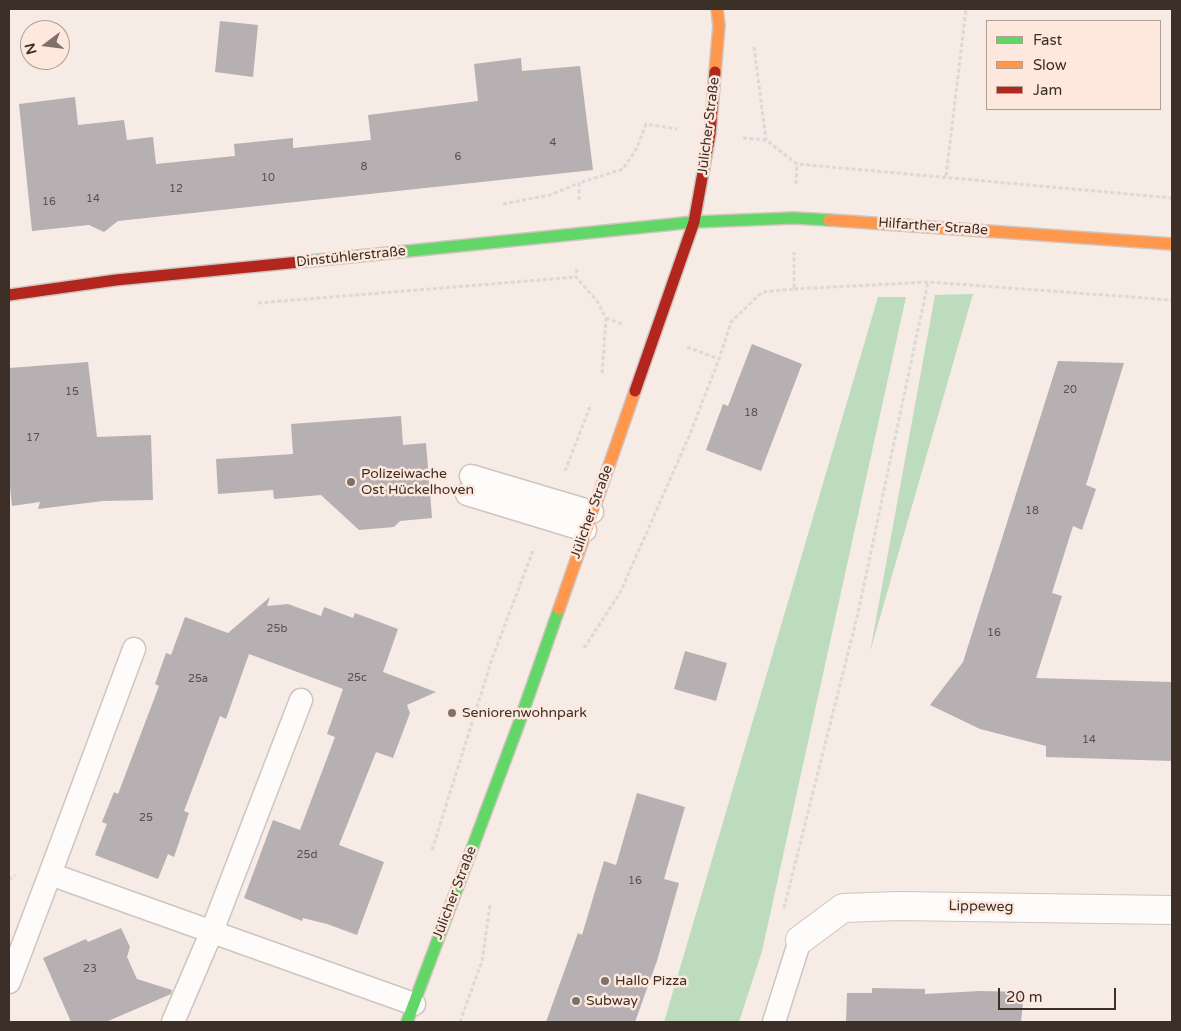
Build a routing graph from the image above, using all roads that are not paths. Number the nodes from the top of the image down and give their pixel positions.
1 (718, 9) edge
2 (694, 222) junction
3 (1172, 244) edge
4 (9, 295) edge
5 (469, 485) dead end
6 (588, 521) junction
7 (134, 650) dead end
8 (301, 700) dead end
9 (50, 874) junction
10 (1172, 910) edge
11 (212, 931) junction
12 (800, 940) joint
13 (9, 982) edge
14 (411, 1013) edge
15 (173, 1022) edge
16 (774, 1022) edge

1 - 2 main road, Jülicher Straße
2 - 3 main road, Hilfarther Straße
2 - 4 main road, Dinstühlerstraße
2 - 6 main road, Jülicher Straße
5 - 6 lane
6 - 14 main road, Jülicher Straße
7 - 9 lane
8 - 11 lane
9 - 11 lane, Jülicher Straße
9 - 13 lane
10 - 12 street, Lippeweg
11 - 14 lane, Jülicher Straße
11 - 15 lane
12 - 16 lane

